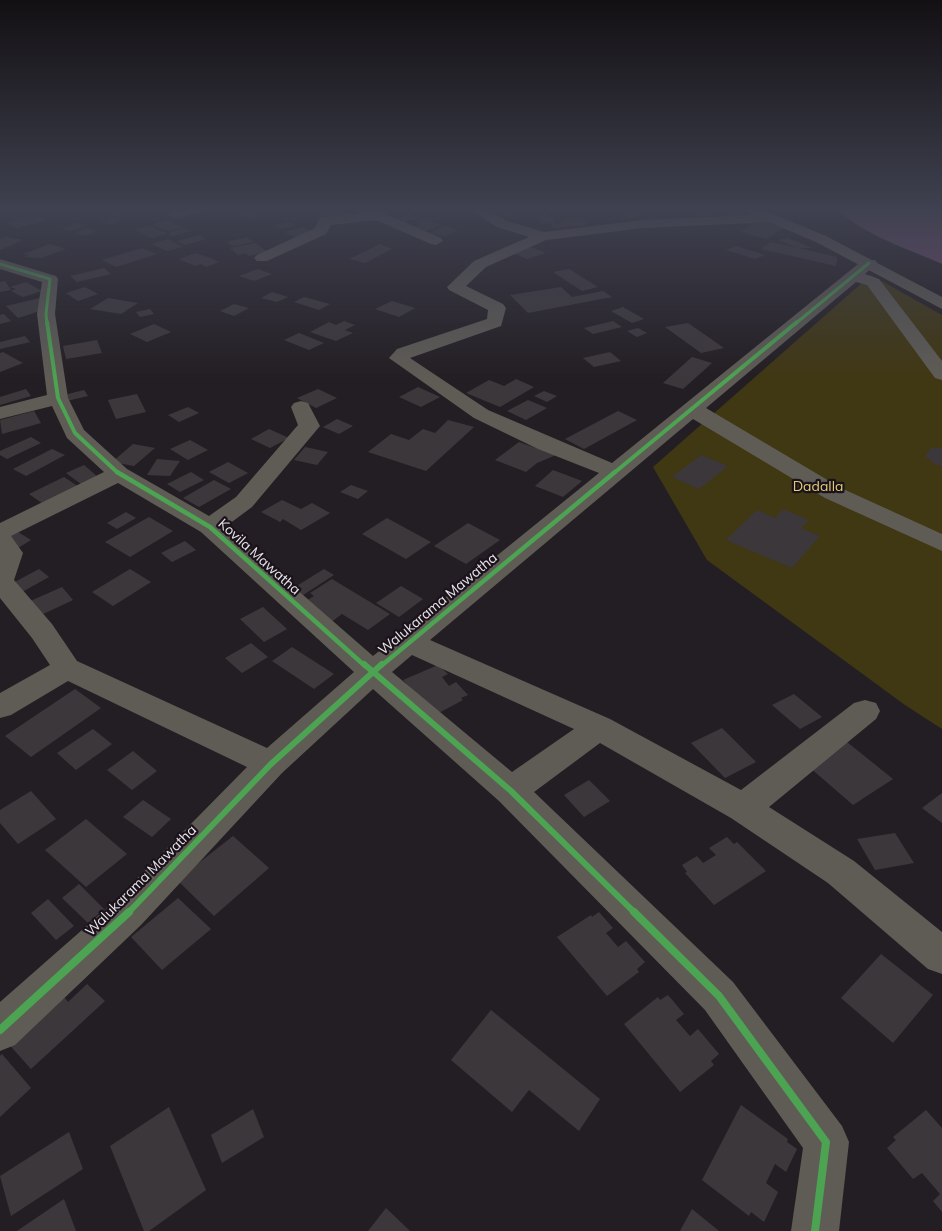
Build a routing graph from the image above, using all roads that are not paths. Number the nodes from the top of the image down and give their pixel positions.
1 (1, 264) edge
2 (480, 264) edge
3 (853, 264) edge
4 (861, 269) junction
5 (942, 304) edge
6 (942, 374) edge
7 (58, 398) junction
8 (301, 407) dead end
9 (692, 409) junction
10 (0, 413) edge
11 (616, 472) junction
12 (119, 474) junction
13 (210, 527) junction
14 (0, 532) edge
15 (0, 538) edge
16 (942, 543) edge
17 (409, 642) junction
18 (67, 668) junction
19 (373, 672) junction
20 (0, 707) edge
21 (865, 711) dead end
22 (600, 727) junction
23 (271, 764) junction
24 (511, 791) junction
25 (743, 808) junction
26 (942, 956) edge
27 (0, 1030) edge
28 (815, 1231) edge

1 - 7 main road, Kovila Mawatha
2 - 11 main road
3 - 4 main road
4 - 5 main road
4 - 6 main road
4 - 9 main road, Walukarama Mawatha
7 - 10 main road
7 - 12 main road, Kovila Mawatha
8 - 13 main road
9 - 11 main road, Walukarama Mawatha
9 - 16 main road
11 - 17 main road, Walukarama Mawatha
12 - 13 main road, Kovila Mawatha
12 - 14 main road
13 - 19 main road, Kovila Mawatha
15 - 18 main road
17 - 19 main road, Walukarama Mawatha
17 - 22 main road
18 - 20 main road
18 - 23 main road
19 - 23 main road, Walukarama Mawatha
19 - 24 main road, Kovila Mawatha
21 - 25 main road
22 - 24 main road
22 - 25 main road
23 - 27 main road, Walukarama Mawatha
24 - 28 main road, Kovila Mawatha
25 - 26 main road

